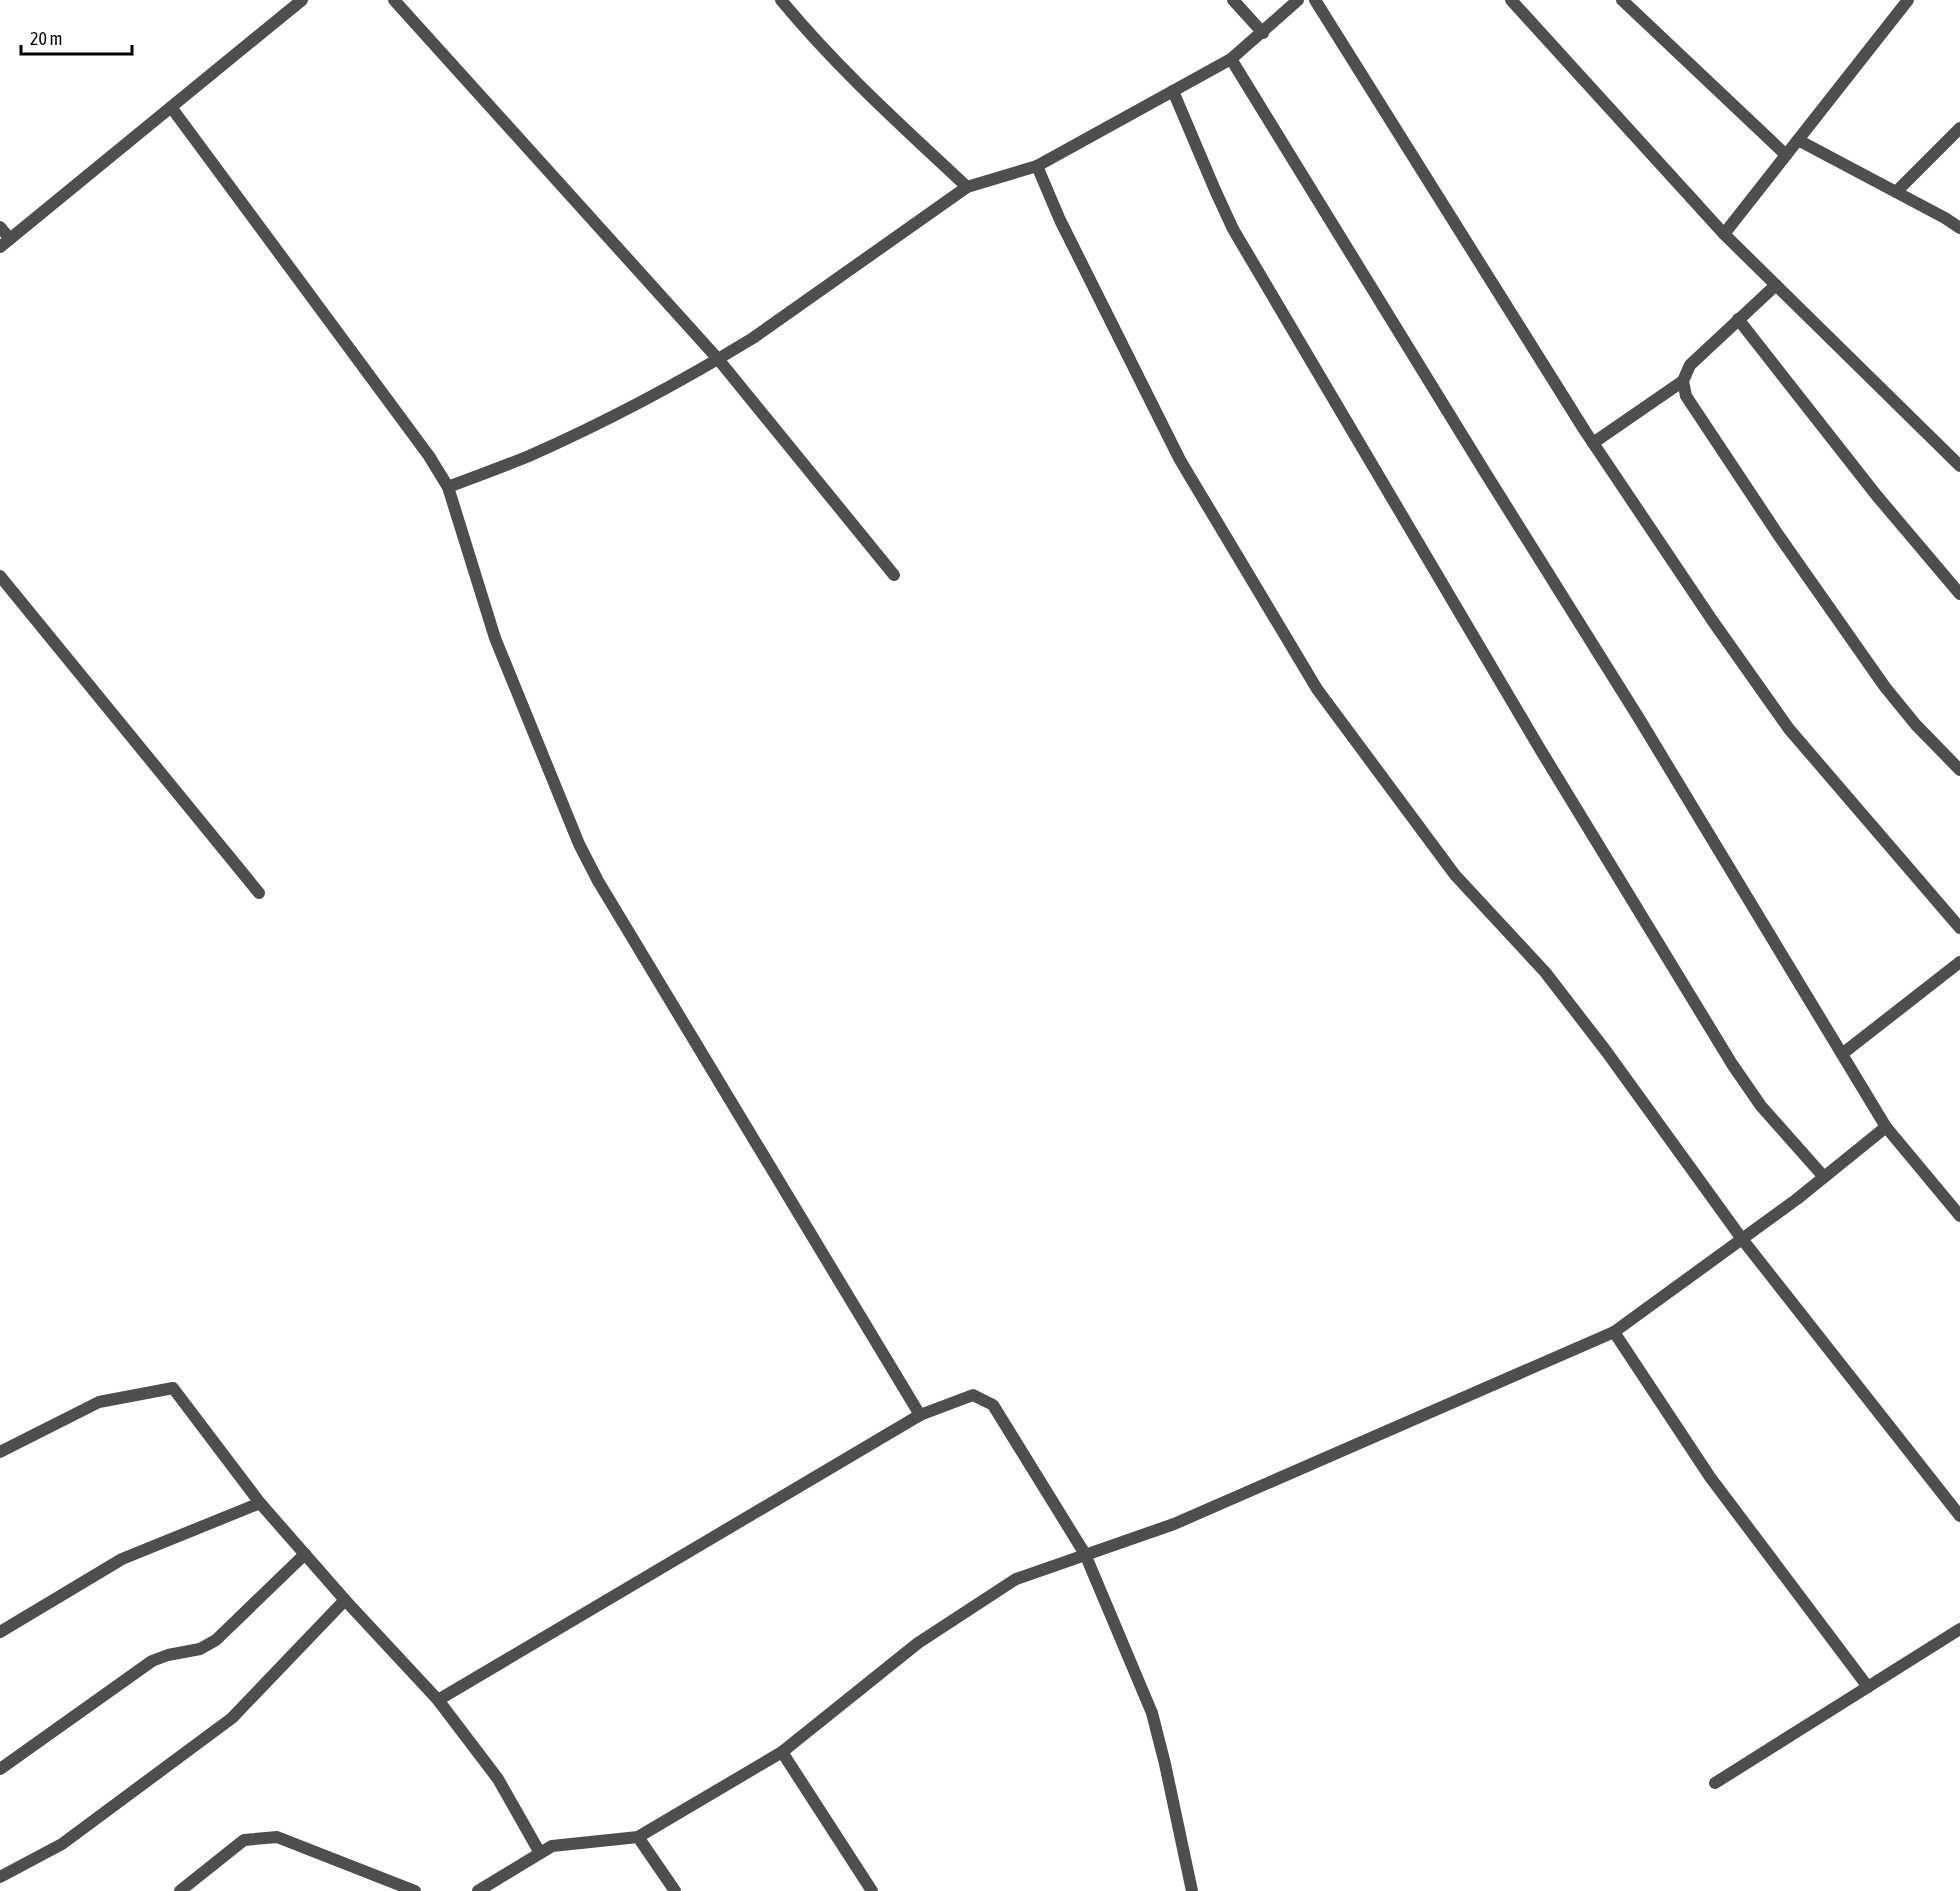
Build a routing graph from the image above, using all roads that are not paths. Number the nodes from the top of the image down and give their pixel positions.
1 (302, 0) edge
2 (394, 0) edge
3 (781, 0) edge
4 (1233, 0) edge
5 (1298, 0) edge
6 (1315, 0) edge
7 (1511, 0) edge
8 (1622, 0) edge
9 (1908, 0) edge
10 (1263, 33) junction
11 (1231, 59) junction
12 (1173, 91) junction
13 (171, 107) junction
14 (1960, 128) edge
15 (1798, 140) junction
16 (1786, 155) junction
17 (1037, 166) junction
18 (968, 187) junction
19 (1896, 192) junction
20 (0, 227) edge
21 (1960, 228) edge
22 (1724, 234) junction
23 (5, 243) edge
24 (1776, 285) junction
25 (1738, 319) junction
26 (718, 359) junction
27 (1683, 381) junction
28 (1593, 443) junction
29 (1960, 466) edge
30 (448, 487) junction
31 (894, 575) dead end
32 (0, 576) edge
33 (1960, 594) edge
34 (1960, 770) edge
35 (259, 893) dead end
36 (1960, 928) edge
37 (1960, 962) edge
38 (1842, 1054) junction
39 (1886, 1128) junction
40 (1824, 1177) junction
41 (1960, 1216) edge
42 (1742, 1239) junction
43 (1614, 1332) junction
44 (921, 1415) junction
45 (0, 1452) edge
46 (260, 1503) junction
47 (1960, 1516) edge
48 (305, 1554) junction
49 (1085, 1554) junction
50 (345, 1600) junction
51 (1960, 1629) edge
52 (0, 1632) edge
53 (1868, 1687) junction
54 (438, 1700) junction
55 (782, 1752) junction
56 (0, 1769) edge
57 (1715, 1784) dead end
58 (638, 1837) junction
59 (540, 1853) junction
60 (0, 1877) edge
61 (180, 1891) edge
62 (415, 1891) edge
63 (478, 1891) edge
64 (675, 1891) edge
65 (872, 1891) edge
66 (1192, 1891) edge

1 - 13 street
2 - 26 street
3 - 18 street
4 - 10 street
5 - 10 street
6 - 28 street
7 - 22 street
8 - 16 street
9 - 15 street
10 - 11 street
11 - 12 street
11 - 38 street
12 - 17 street
12 - 40 street
13 - 23 street
13 - 30 street
14 - 19 street
15 - 16 street
15 - 19 street
16 - 22 street
17 - 18 street
17 - 42 street
18 - 26 street
19 - 21 street
20 - 23 street
22 - 24 street
24 - 25 street
24 - 29 street
25 - 27 street
25 - 33 street
26 - 30 street
26 - 31 street
27 - 28 street
27 - 34 street
28 - 36 street
30 - 44 street
32 - 35 street
37 - 38 street
38 - 39 street
39 - 40 street
39 - 41 street
40 - 42 street
42 - 43 street
42 - 47 street
43 - 49 street
43 - 53 street
44 - 49 street
44 - 54 street
45 - 46 street
46 - 48 street
46 - 52 street
48 - 50 street
48 - 56 street
49 - 55 street
49 - 66 street
50 - 54 street
50 - 60 street
51 - 53 street
53 - 57 street
54 - 59 street
55 - 58 street
55 - 65 street
58 - 59 street
58 - 64 street
59 - 63 street
61 - 62 street

